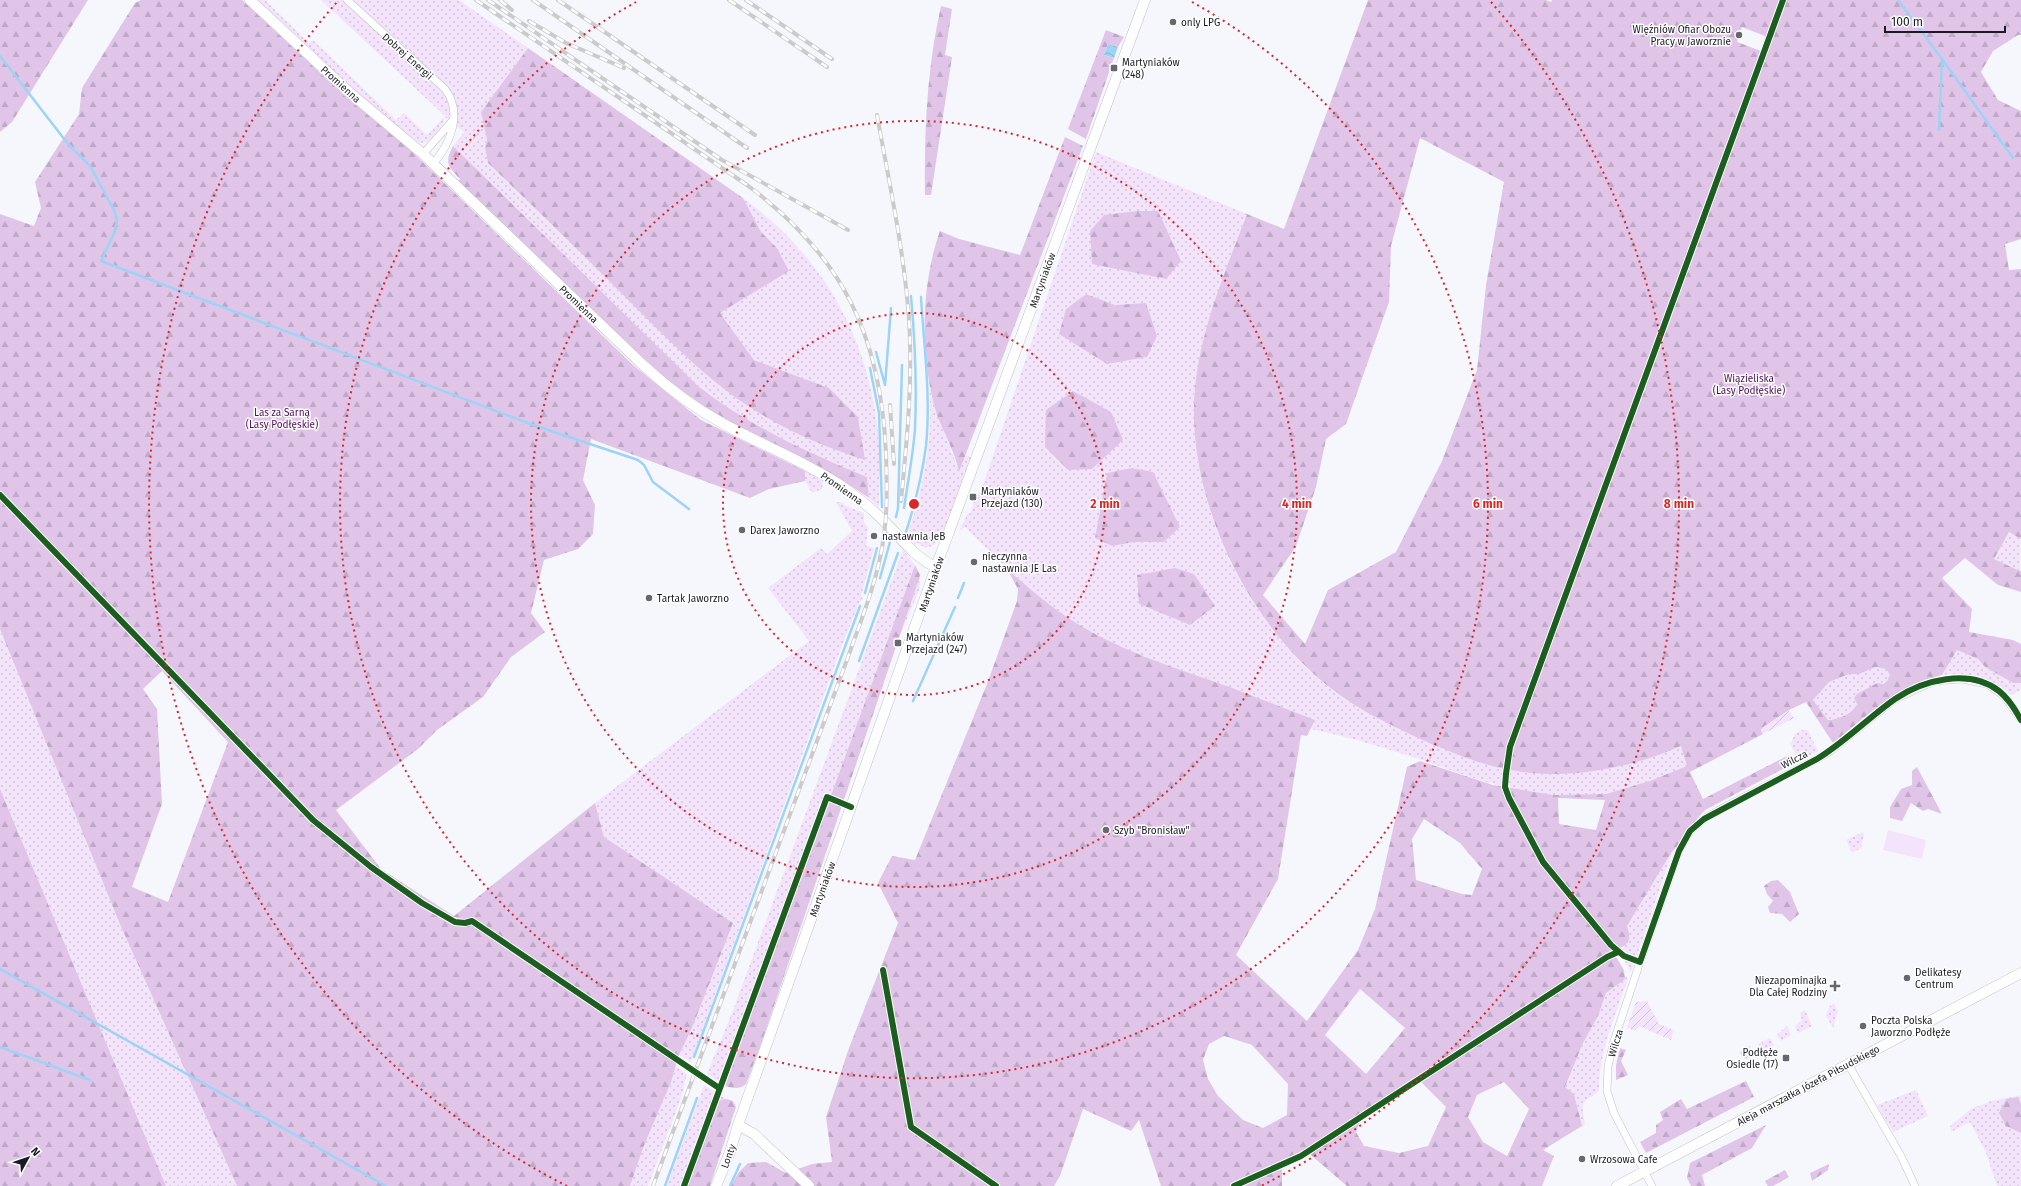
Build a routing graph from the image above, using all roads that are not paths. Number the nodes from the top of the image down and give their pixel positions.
1 (250, 0) edge
2 (347, 0) edge
3 (1145, 0) edge
4 (454, 120) junction
5 (423, 154) junction
6 (433, 164) junction
7 (936, 567) junction
8 (2021, 720) edge
9 (2021, 973) edge
10 (1848, 1064) junction
11 (738, 1125) junction
12 (1644, 1172) junction
13 (1651, 1184) edge
14 (716, 1186) edge
15 (809, 1186) edge
16 (1617, 1186) edge
17 (1915, 1186) edge

1 - 5 street, Promienna
2 - 4 street, Dobrej Energii
3 - 7 street, Martyniaków
4 - 5 street
4 - 6 street, Dobrej Energii
5 - 6 street, Promienna
6 - 7 street, Promienna
7 - 11 street, Martyniaków
8 - 12 street, Wilcza
9 - 10 street, Aleja marszałka Józefa Piłsudskiego
10 - 12 street, Aleja marszałka Józefa Piłsudskiego
10 - 17 street
11 - 14 street, Lonty
11 - 15 street
12 - 13 street, Wilcza
12 - 16 street, Aleja marszałka Józefa Piłsudskiego

